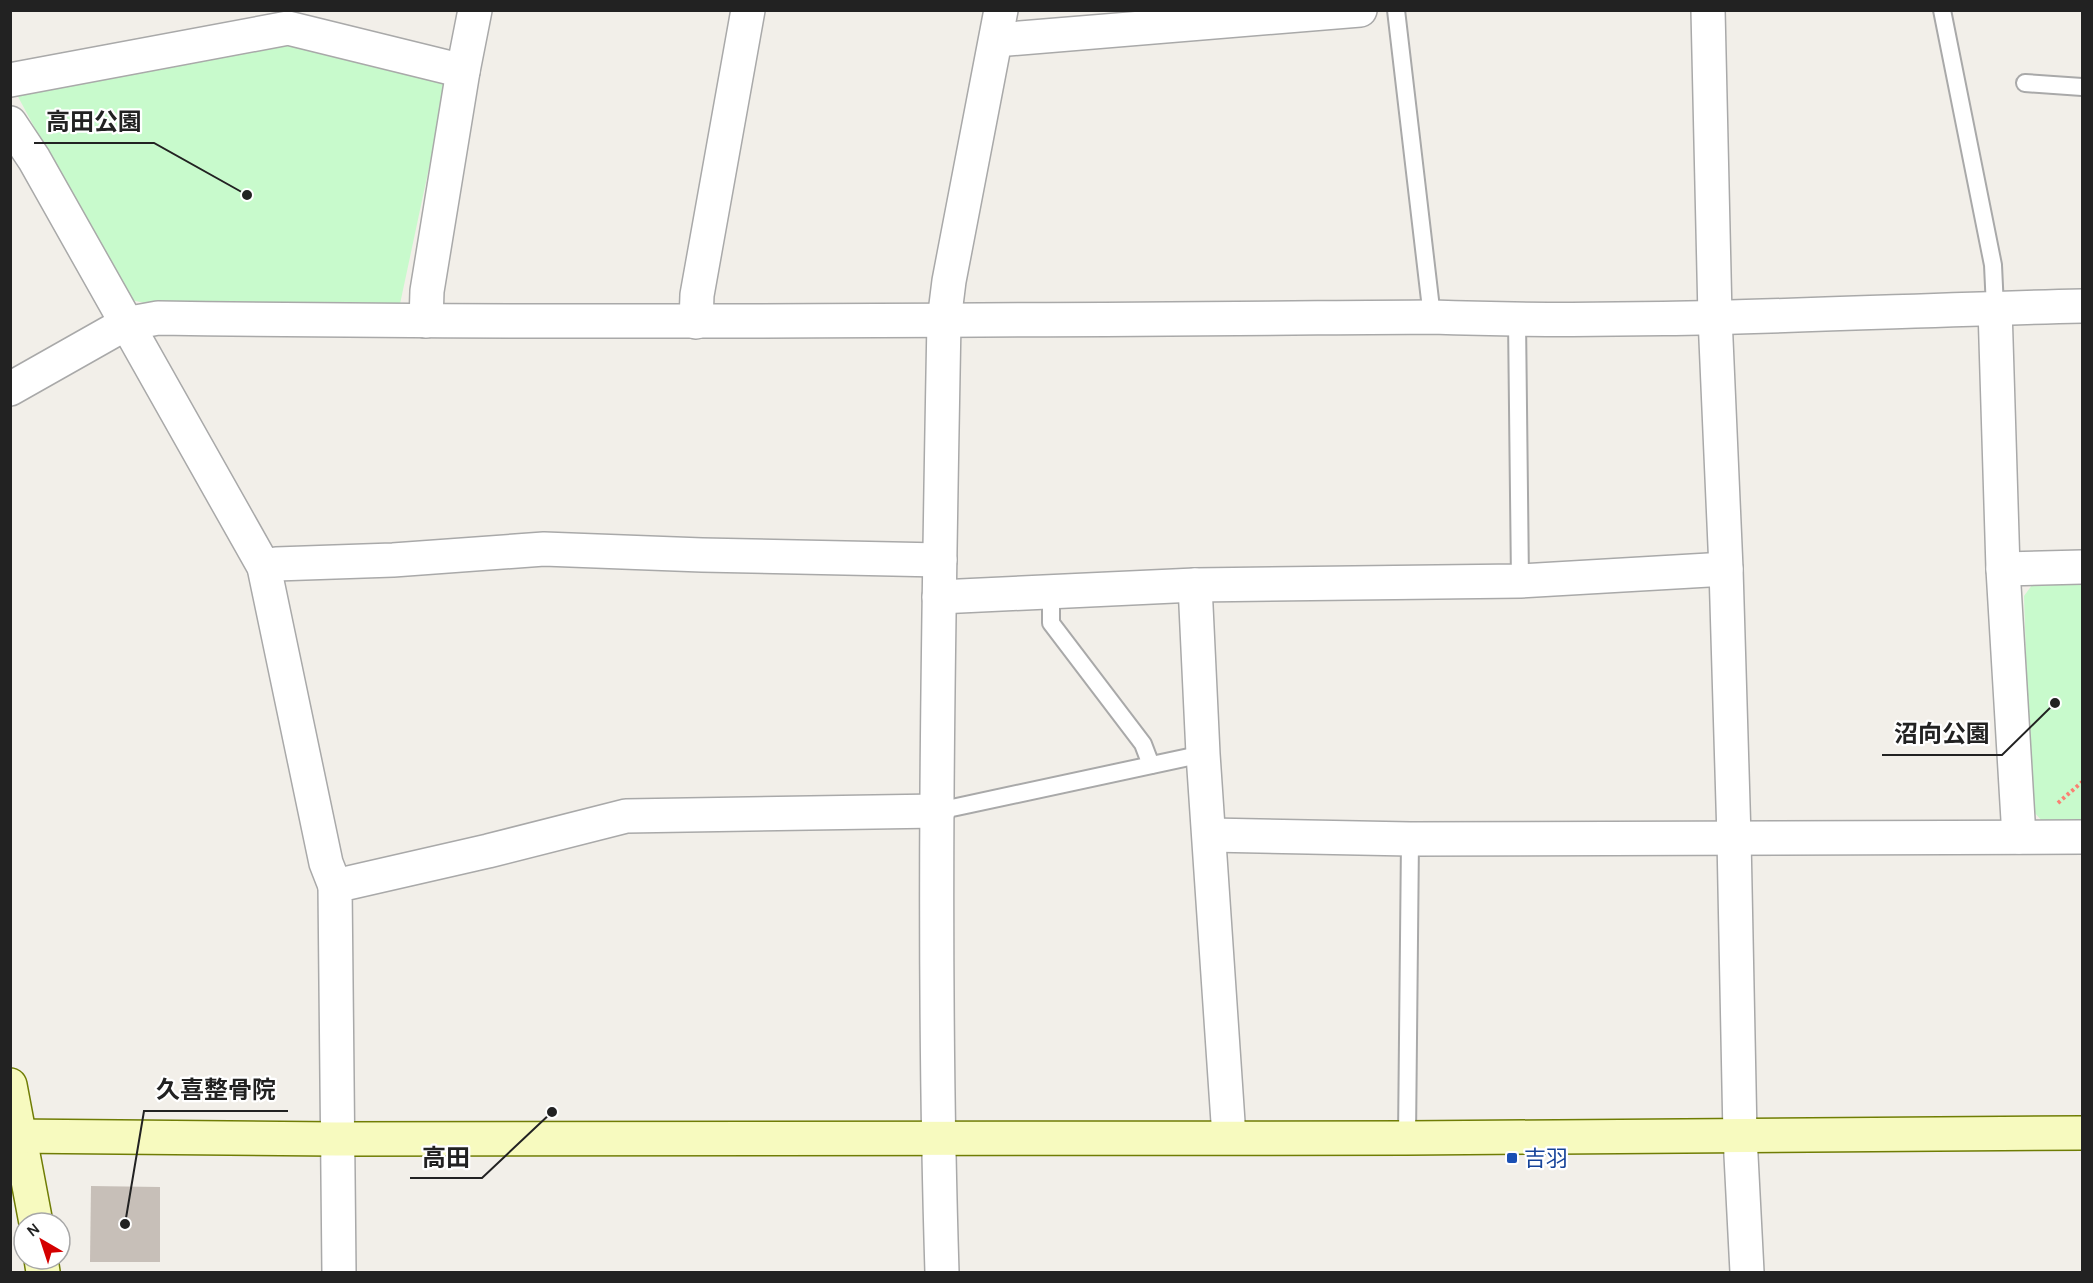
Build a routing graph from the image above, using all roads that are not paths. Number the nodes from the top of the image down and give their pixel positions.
1 (475, 10) edge
2 (748, 10) edge
3 (1360, 10) edge
4 (1396, 10) edge
5 (1708, 10) edge
6 (1942, 10) edge
7 (998, 25) edge
8 (463, 71) junction
9 (10, 80) edge
10 (2025, 83) dead end
11 (2082, 87) edge
12 (10, 123) edge
13 (2082, 306) edge
14 (1995, 308) junction
15 (1432, 317) junction
16 (1715, 317) junction
17 (1517, 320) junction
18 (426, 321) junction
19 (944, 321) junction
20 (696, 322) junction
21 (125, 324) junction
22 (10, 389) edge
23 (940, 560) junction
24 (264, 567) junction
25 (2082, 567) edge
26 (1726, 569) junction
27 (2003, 569) junction
28 (1520, 581) junction
29 (1195, 585) junction
30 (1051, 591) junction
31 (939, 597) junction
32 (1203, 754) junction
33 (1151, 765) junction
34 (938, 811) junction
35 (1210, 836) junction
36 (2019, 837) junction
37 (2082, 837) edge
38 (1734, 838) junction
39 (1410, 839) junction
40 (335, 886) junction
41 (10, 1085) edge
42 (2082, 1133) edge
43 (1740, 1136) junction
44 (15, 1137) edge
45 (937, 1137) junction
46 (1229, 1137) junction
47 (1407, 1138) junction
48 (336, 1139) junction
49 (33, 1211) edge
50 (339, 1272) edge
51 (942, 1272) edge
52 (1747, 1272) edge

1 - 8 street
2 - 20 street
3 - 7 street
4 - 15 lane
5 - 16 street
6 - 14 lane
7 - 19 street
8 - 9 street
8 - 18 street
10 - 11 lane
12 - 21 street
13 - 14 street
14 - 16 street
14 - 27 street
15 - 17 street
15 - 19 street
16 - 17 street
16 - 26 street
17 - 28 lane
18 - 20 street
18 - 21 street
19 - 20 street
19 - 23 street
21 - 22 street
21 - 24 street
23 - 24 street
23 - 31 street
24 - 40 street
25 - 27 street
26 - 28 street
26 - 38 street
27 - 36 street
28 - 29 street
29 - 30 street
29 - 32 street
30 - 31 street
30 - 33 lane
31 - 34 street
32 - 33 lane
32 - 35 street
33 - 34 lane
34 - 40 street
34 - 45 street
35 - 39 street
35 - 46 street
36 - 37 street
36 - 38 street
38 - 39 street
38 - 43 street
39 - 47 lane
40 - 48 street
41 - 44 street
42 - 43 street
43 - 47 street
43 - 52 street
44 - 48 street
44 - 49 street
45 - 46 street
45 - 48 street
45 - 51 street
46 - 47 street
48 - 50 street

